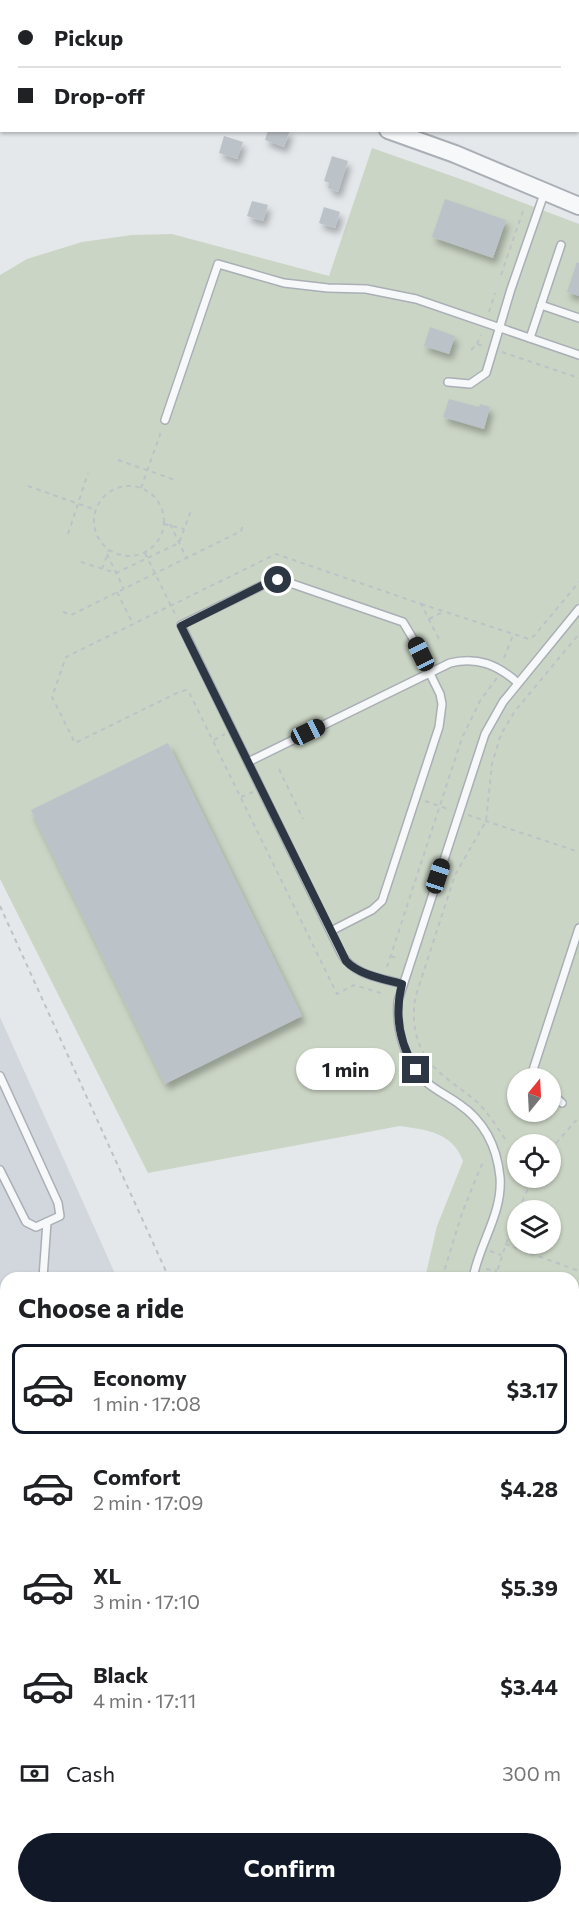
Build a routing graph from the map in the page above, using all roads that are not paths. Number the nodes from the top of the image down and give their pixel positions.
1 (394, 132) edge
2 (545, 191) junction
3 (579, 206) edge
4 (561, 244) dead end
5 (541, 305) junction
6 (579, 318) edge
7 (499, 328) junction
8 (530, 338) junction
9 (579, 355) edge
10 (448, 382) dead end
11 (165, 420) road end
12 (579, 609) edge
13 (430, 672) junction
14 (518, 683) junction
15 (248, 762) junction
16 (579, 928) edge
17 (331, 931) junction
18 (402, 984) junction
19 (533, 1068) edge
20 (0, 1076) edge
21 (0, 1170) edge
22 (47, 1222) junction
23 (43, 1272) edge
24 (474, 1272) edge

1 - 2 street
2 - 3 street
2 - 7 lane
4 - 5 lane
5 - 6 lane
5 - 8 lane
7 - 8 lane
7 - 10 lane
7 - 11 lane
8 - 9 lane
12 - 14 lane
13 - 14 lane
13 - 15 lane
13 - 15 lane
13 - 17 lane
14 - 18 lane
15 - 17 lane
16 - 19 lane
17 - 18 lane
18 - 24 lane
20 - 22 lane
21 - 22 lane
22 - 23 lane

